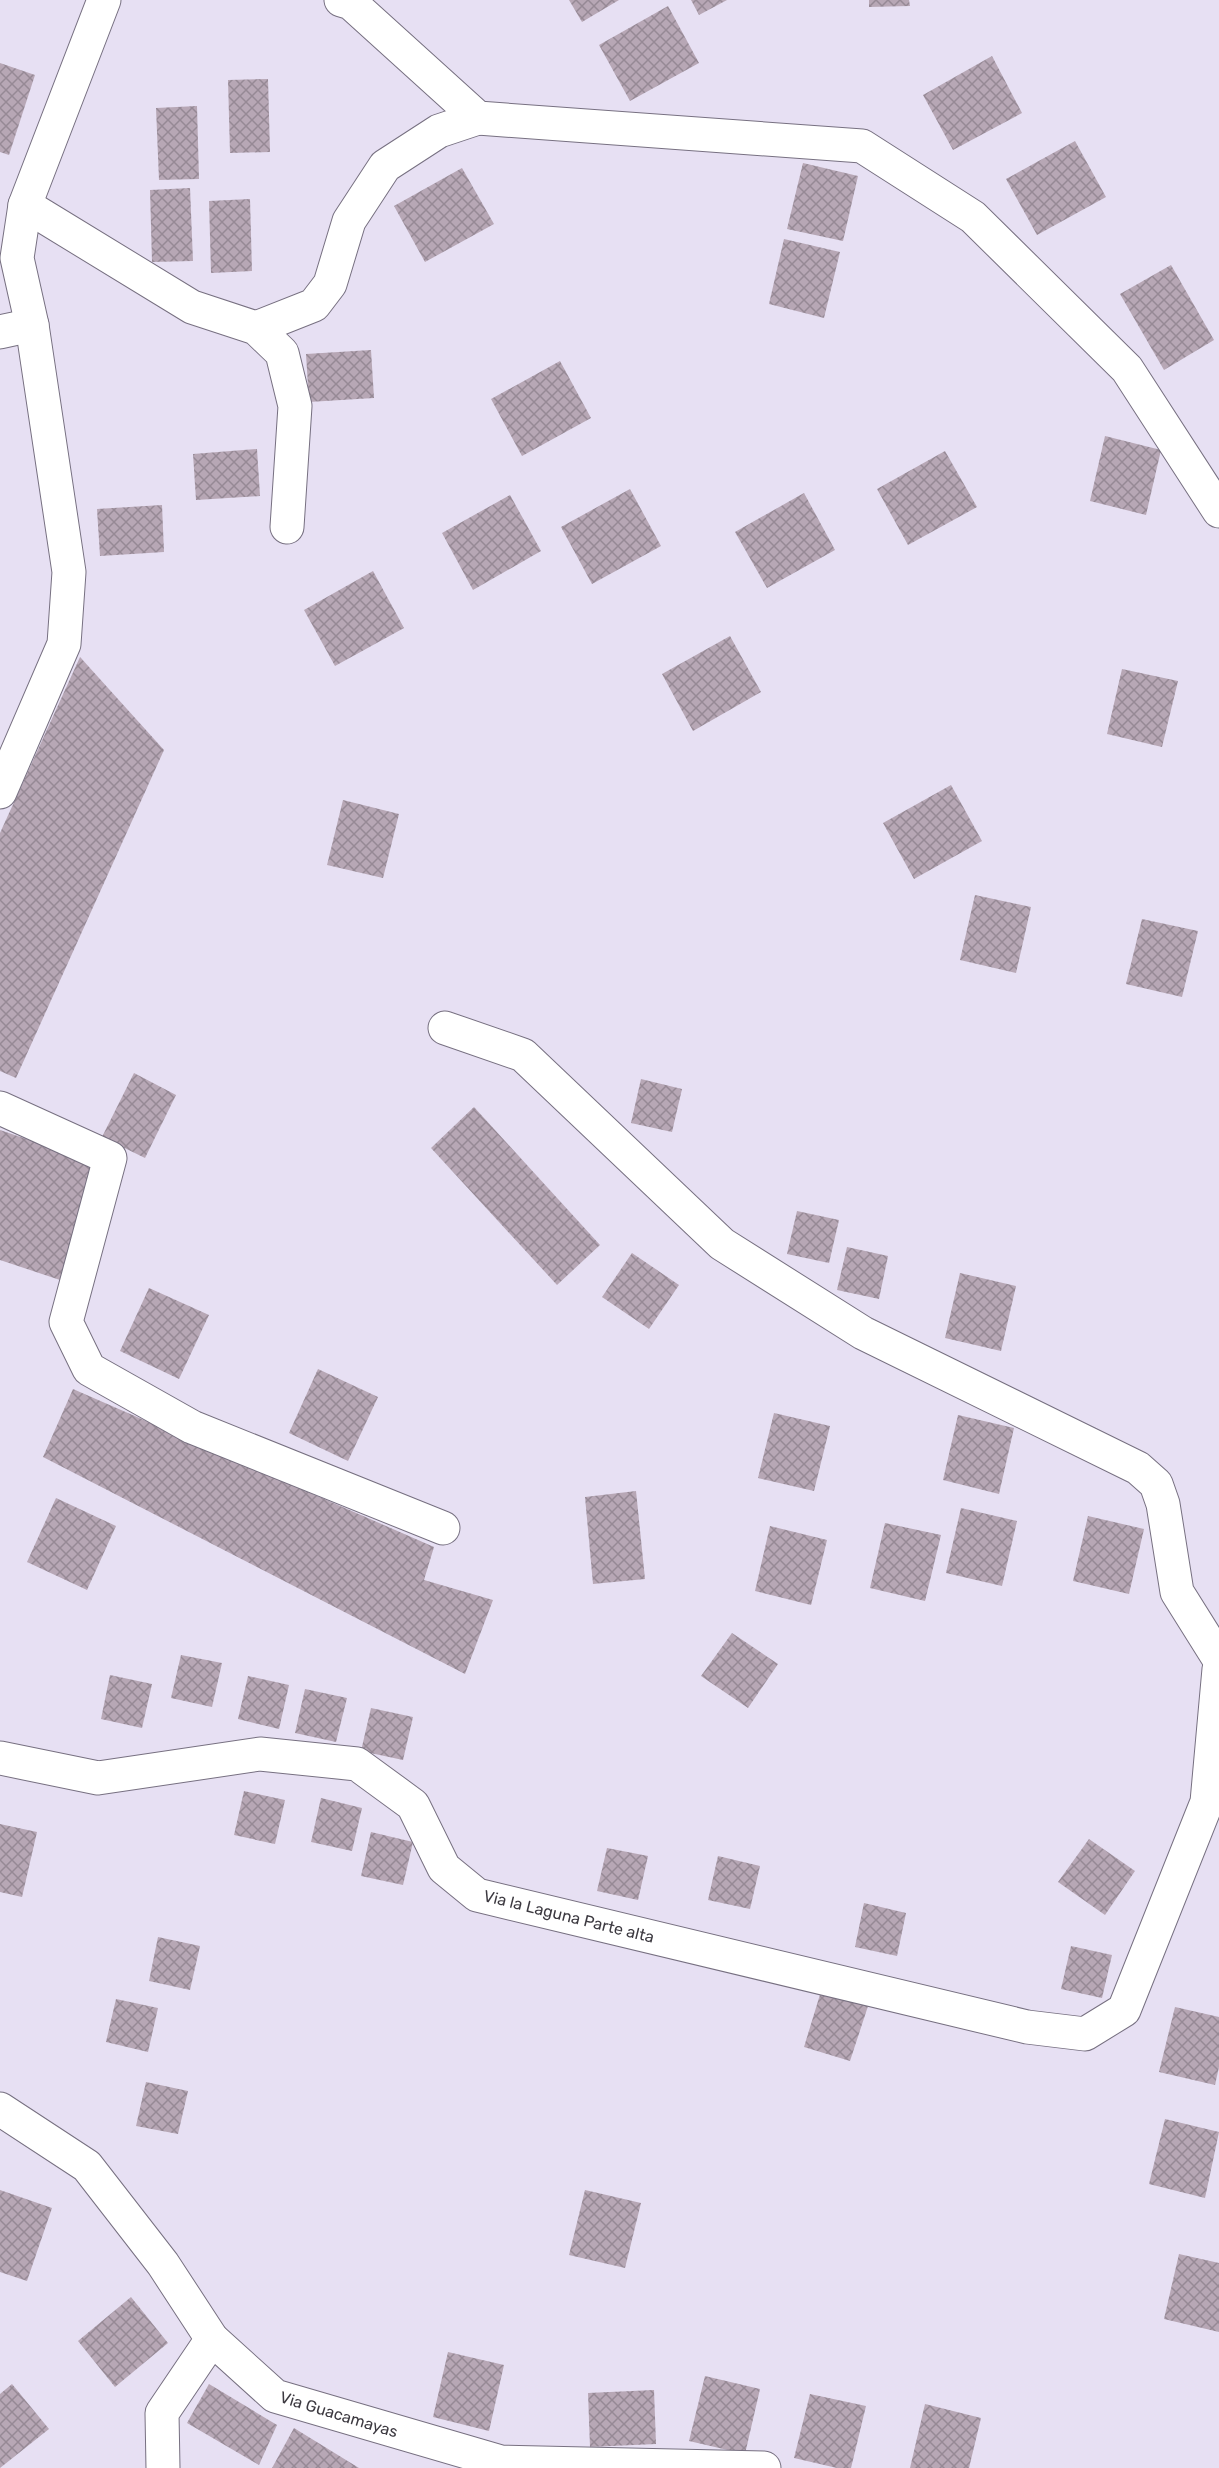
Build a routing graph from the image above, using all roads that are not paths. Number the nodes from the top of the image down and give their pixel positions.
1 (104, 0) edge
2 (341, 0) edge
3 (478, 118) junction
4 (25, 205) junction
5 (32, 325) junction
6 (256, 328) junction
7 (0, 332) edge
8 (1219, 511) edge
9 (287, 528) dead end
10 (0, 792) edge
11 (445, 1028) dead end
12 (0, 1108) edge
13 (443, 1528) dead end
14 (1219, 1659) edge
15 (1219, 1669) edge
16 (0, 1758) edge
17 (0, 2109) edge
18 (212, 2339) junction
19 (506, 2465) edge
20 (163, 2468) edge
21 (764, 2468) edge

1 - 4 street
2 - 3 street
3 - 6 street
3 - 8 street
4 - 5 street
4 - 6 street
5 - 7 street
5 - 10 street
6 - 9 street
11 - 14 street
12 - 13 street
15 - 16 street, Via la Laguna Parte alta
17 - 18 street, Via Guacamayas
18 - 19 street, Via Guacamayas
18 - 20 street
19 - 21 street, Via Guacamayas

